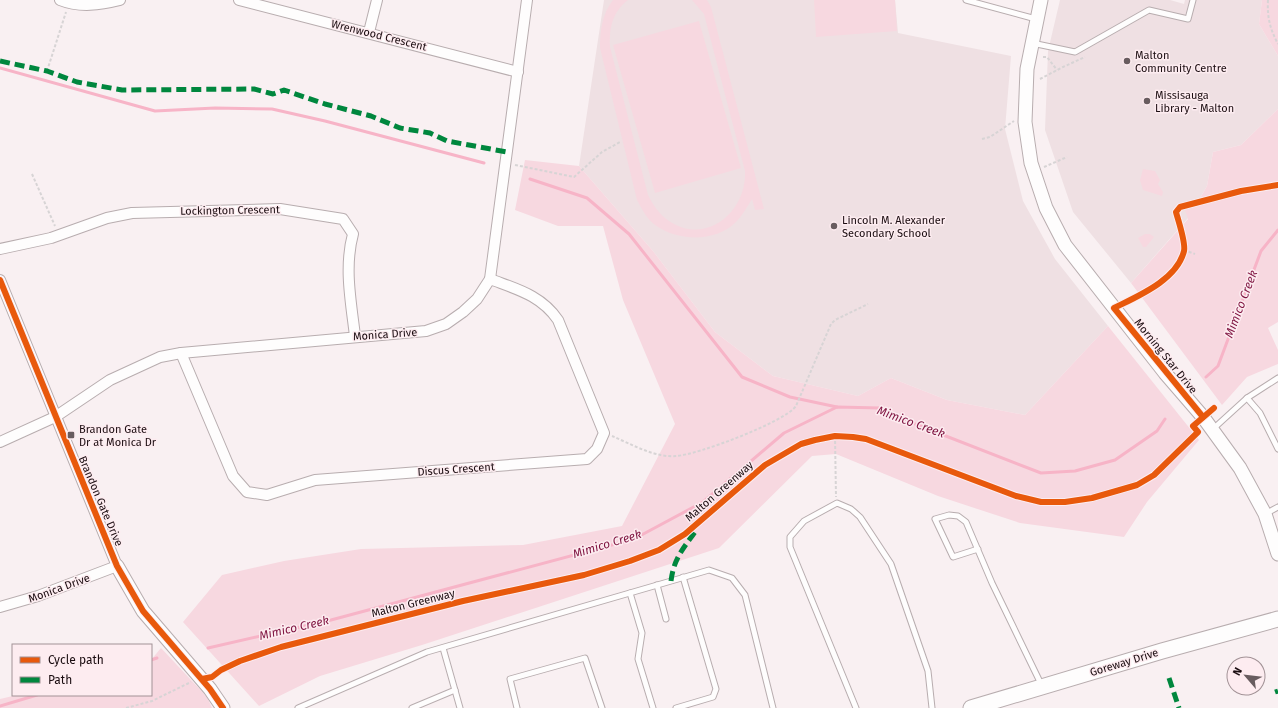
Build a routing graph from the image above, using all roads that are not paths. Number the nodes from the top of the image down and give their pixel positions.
1 (120, 0) edge
2 (239, 0) edge
3 (377, 0) edge
4 (527, 0) edge
5 (966, 0) edge
6 (1041, 0) edge
7 (1193, 0) edge
8 (65, 2) edge
9 (1037, 19) junction
10 (369, 32) junction
11 (1031, 43) junction
12 (518, 72) junction
13 (0, 249) edge
14 (490, 279) junction
15 (0, 280) edge
16 (355, 336) junction
17 (181, 353) junction
18 (1278, 378) edge
19 (1247, 398) junction
20 (55, 417) junction
21 (1212, 430) junction
22 (0, 442) edge
23 (1278, 449) edge
24 (1278, 507) edge
25 (1265, 514) junction
26 (978, 549) junction
27 (1278, 554) edge
28 (117, 566) junction
29 (683, 577) junction
30 (657, 585) junction
31 (630, 593) junction
32 (0, 607) edge
33 (666, 619) dead end
34 (1278, 619) edge
35 (443, 648) junction
36 (1042, 687) junction
37 (455, 690) junction
38 (223, 708) edge
39 (298, 708) edge
40 (412, 708) edge
41 (460, 708) edge
42 (517, 708) edge
43 (602, 708) edge
44 (653, 708) edge
45 (676, 708) edge
46 (773, 708) edge
47 (856, 708) edge
48 (932, 708) edge
49 (971, 708) edge

1 - 8 street
2 - 10 street, Wrenwood Crescent
3 - 10 street
4 - 12 street, Monica Drive
5 - 9 lane
6 - 9 street, Morning Star Drive
7 - 11 lane
9 - 11 street, Morning Star Drive
10 - 12 street, Wrenwood Crescent
11 - 21 street, Morning Star Drive
12 - 14 street, Monica Drive
13 - 16 street, Lockington Crescent
14 - 16 street, Monica Drive
14 - 17 street, Discus Crescent
15 - 20 street, Brandon Gate Drive
16 - 17 street, Monica Drive
17 - 20 street, Monica Drive
18 - 19 lane
19 - 21 lane
19 - 23 lane
20 - 22 street, Monica Drive
20 - 28 street, Brandon Gate Drive
21 - 25 street, Morning Star Drive
24 - 25 lane
25 - 27 street, Morning Star Drive
26 - 26 lane
26 - 36 lane
28 - 32 street, Monica Drive
28 - 38 street, Brandon Gate Drive
29 - 30 lane
29 - 45 lane
29 - 46 lane
30 - 31 lane
30 - 33 lane
31 - 35 lane
31 - 44 lane
34 - 36 main road, Goreway Drive
35 - 37 lane
35 - 39 lane
36 - 49 main road, Goreway Drive
37 - 40 lane
37 - 41 lane
42 - 43 lane
47 - 48 lane

